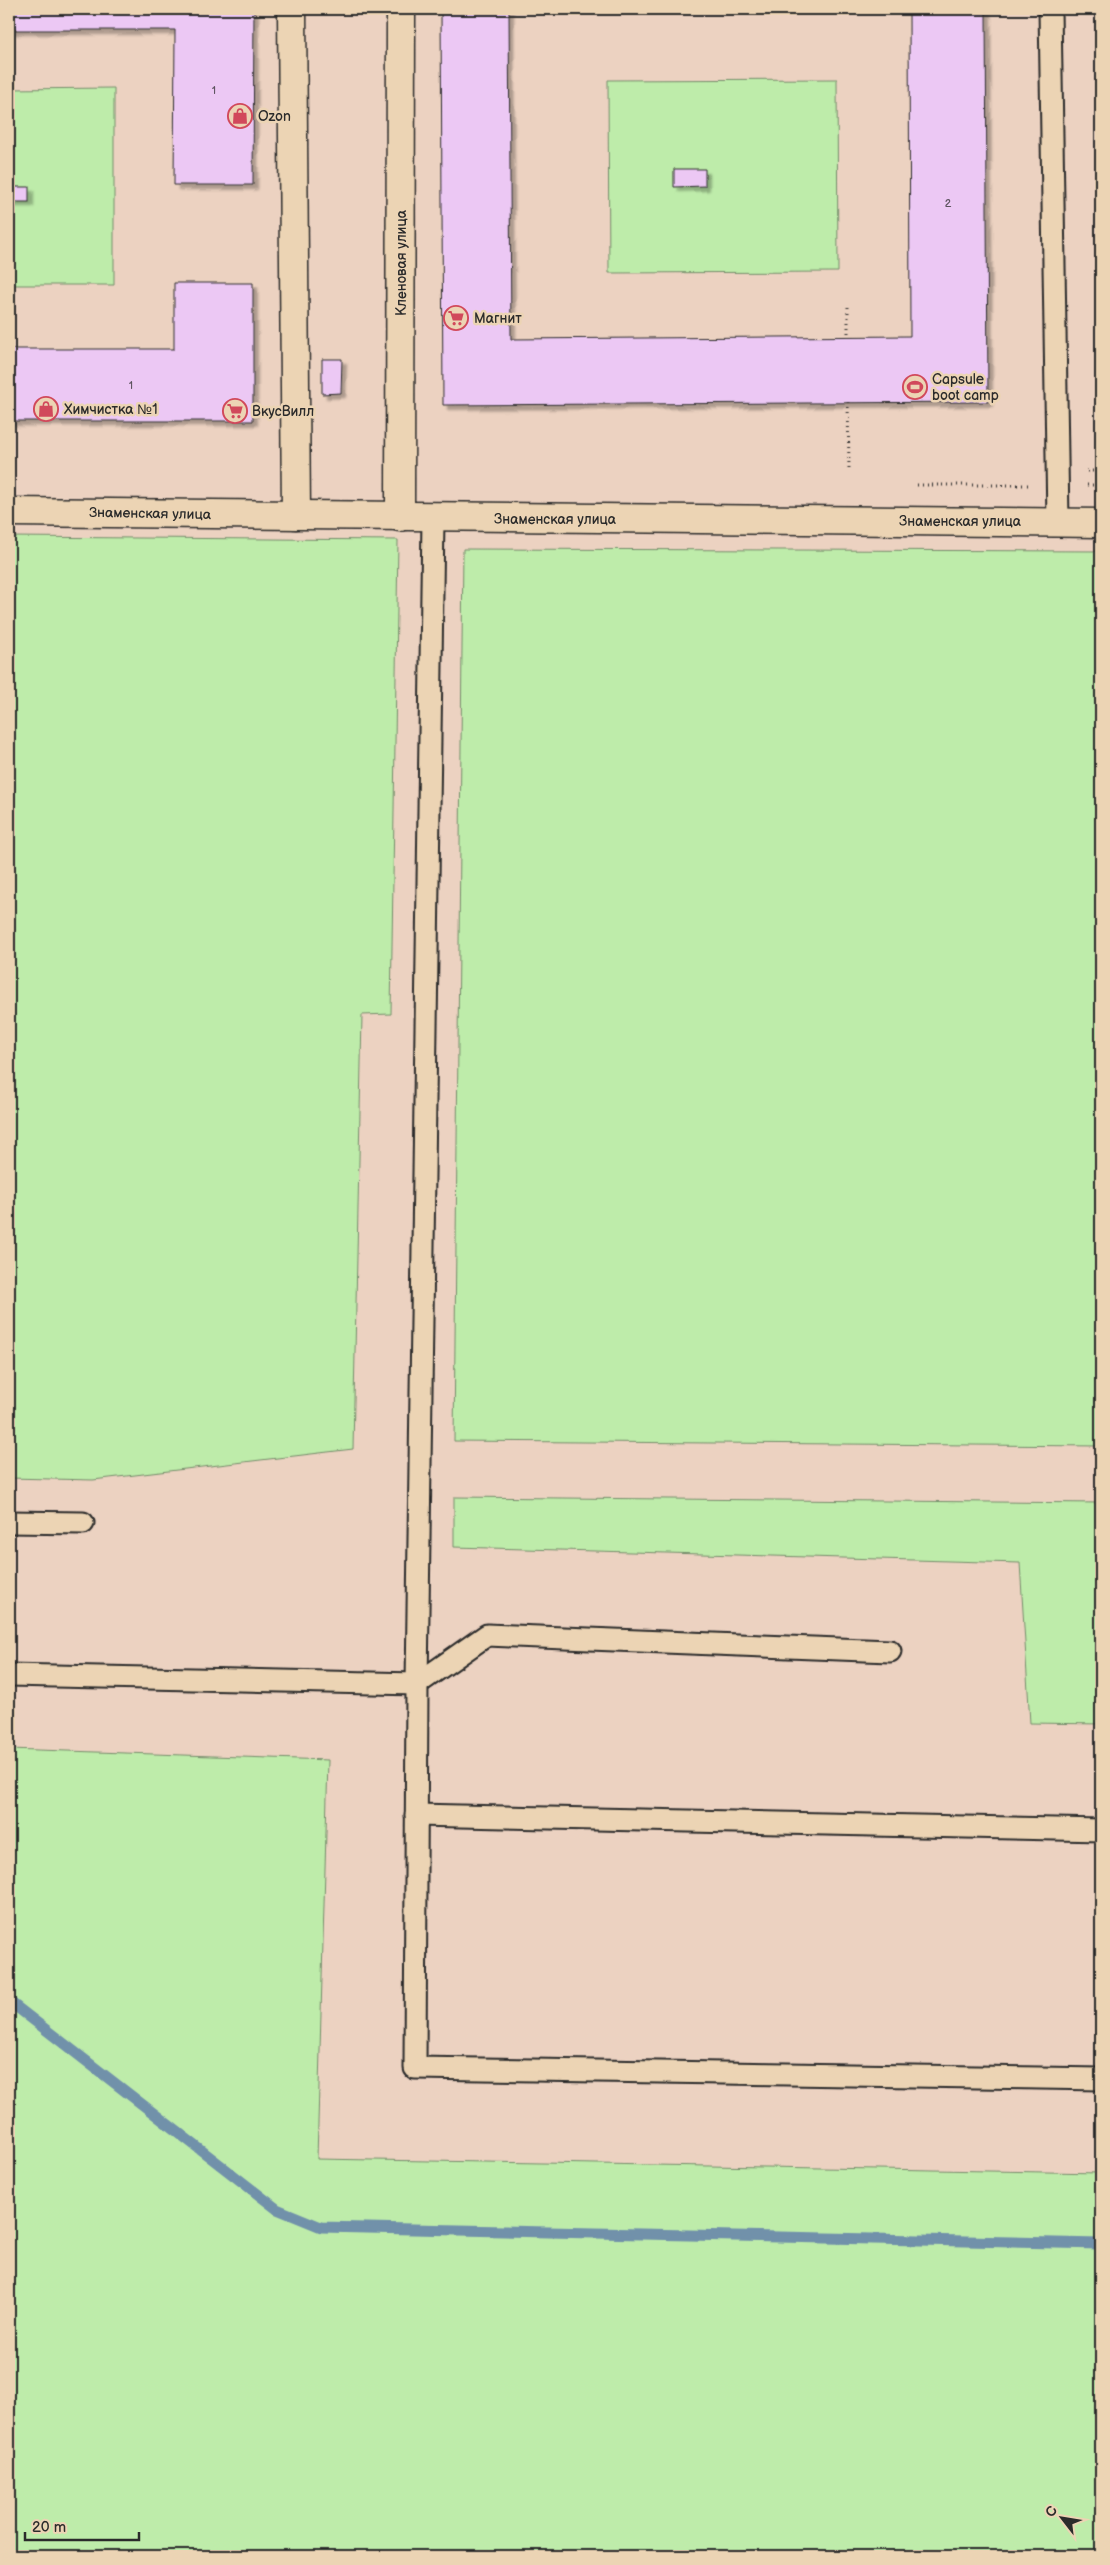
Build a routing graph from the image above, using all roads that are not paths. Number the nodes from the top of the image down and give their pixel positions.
1 (292, 9) edge
2 (401, 9) edge
3 (1050, 9) edge
4 (9, 512) edge
5 (296, 515) junction
6 (400, 518) junction
7 (433, 518) junction
8 (1058, 522) junction
9 (1101, 523) edge
10 (9, 1522) edge
11 (83, 1523) dead end
12 (890, 1651) dead end
13 (9, 1675) edge
14 (417, 1684) junction
15 (416, 1815) junction
16 (1101, 1830) edge
17 (1101, 2079) edge

1 - 5 street
2 - 6 street, Кленовая улица
3 - 8 lane
4 - 5 street, Знаменская улица
5 - 6 street, Знаменская улица
6 - 7 street, Знаменская улица
7 - 8 street, Знаменская улица
7 - 14 lane
8 - 9 street, Знаменская улица
10 - 11 lane
12 - 14 lane
13 - 14 lane
14 - 15 lane
15 - 16 lane
15 - 17 lane

